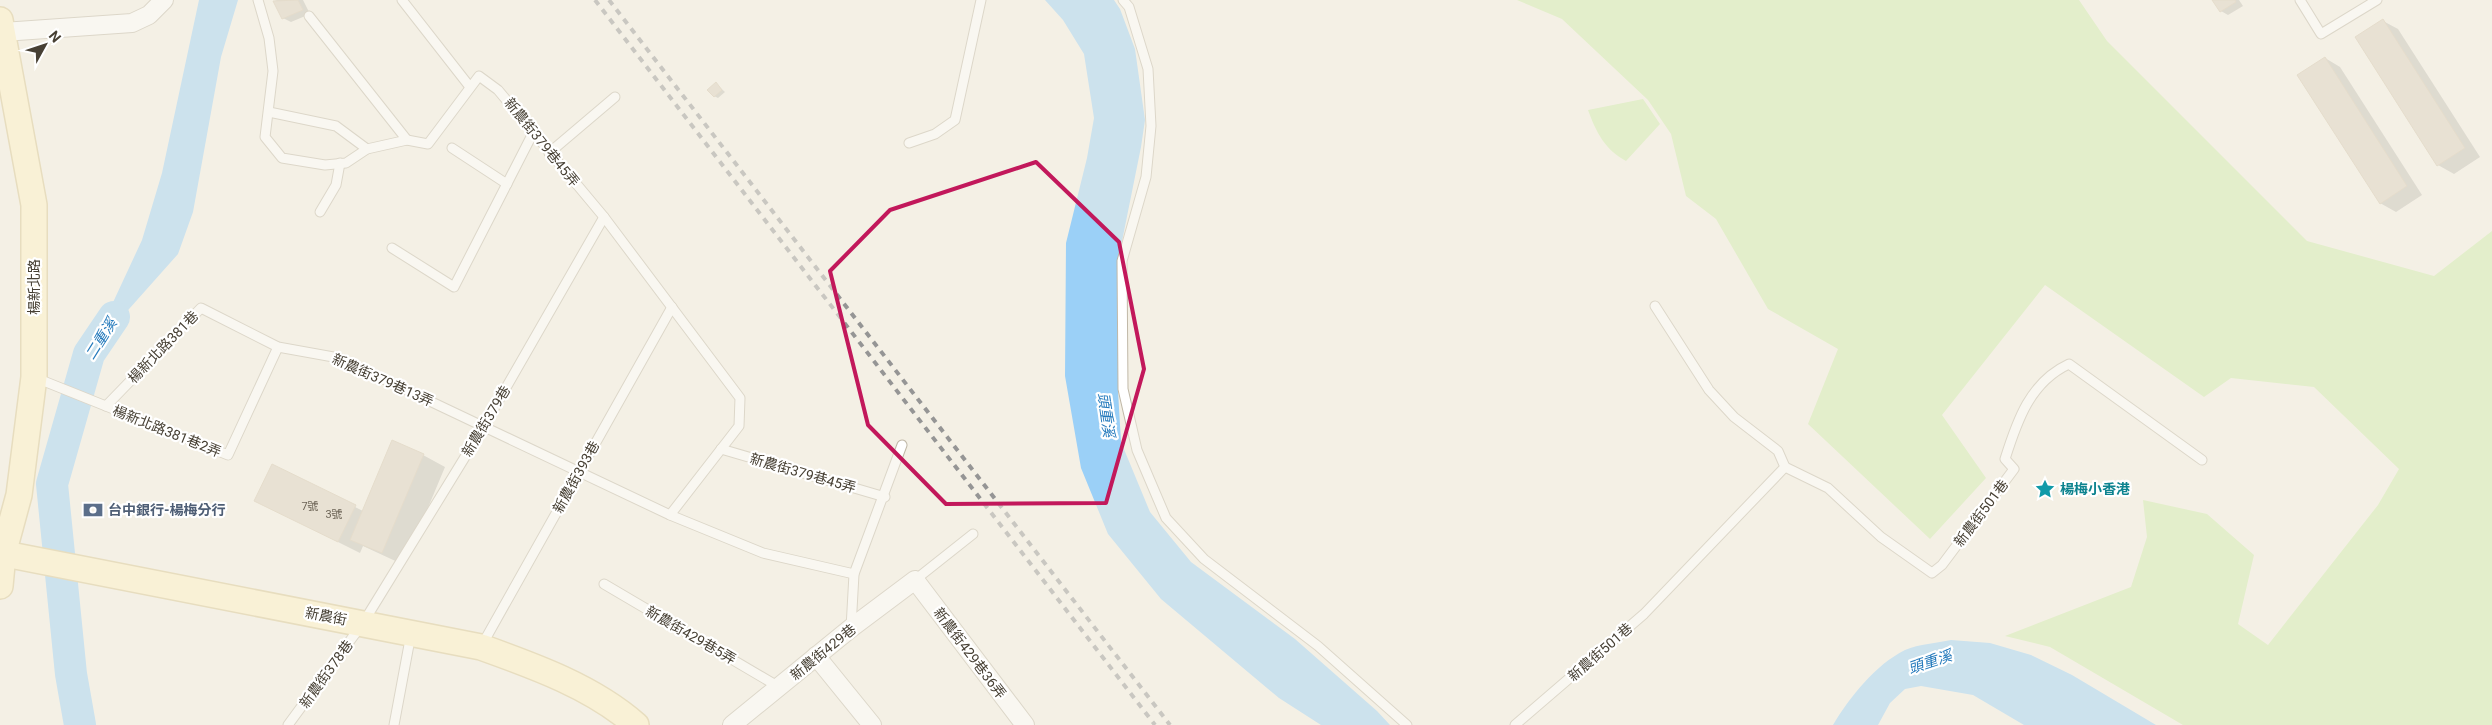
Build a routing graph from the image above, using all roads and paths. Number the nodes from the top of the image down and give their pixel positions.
1 (164, 0) edge
2 (258, 0) edge
3 (402, 0) edge
4 (981, 0) edge
5 (1123, 0) edge
6 (2300, 0) edge
7 (2377, 0) edge
8 (309, 16) dead end
9 (2, 26) edge
10 (470, 87) junction
11 (615, 98) dead end
12 (269, 112) junction
13 (533, 133) junction
14 (407, 140) junction
15 (909, 142) dead end
16 (452, 148) dead end
17 (367, 150) junction
18 (549, 153) junction
19 (340, 163) junction
20 (506, 184) junction
21 (320, 212) dead end
22 (604, 217) junction
23 (392, 248) dead end
24 (1655, 306) dead end
25 (672, 307) junction
26 (278, 347) junction
27 (34, 377) junction
28 (106, 406) junction
29 (484, 426) junction
30 (902, 445) dead end
31 (722, 449) junction
32 (2202, 460) dead end
33 (1785, 468) junction
34 (579, 472) junction
35 (885, 497) junction
36 (670, 515) junction
37 (973, 534) dead end
38 (3, 554) edge
39 (854, 574) junction
40 (915, 580) junction
41 (604, 584) dead end
42 (0, 586) edge
43 (364, 623) junction
44 (851, 628) junction
45 (411, 634) junction
46 (481, 647) junction
47 (816, 656) junction
48 (779, 687) junction
49 (288, 725) edge
50 (394, 725) edge
51 (636, 725) edge
52 (732, 725) edge
53 (872, 725) edge
54 (1025, 725) edge
55 (1407, 725) edge
56 (1515, 725) edge

1 - 9 street
2 - 12 lane
3 - 10 lane
4 - 15 lane
5 - 55 lane
6 - 7 lane
8 - 14 lane
9 - 27 street, 楊新北路
10 - 13 lane, 新農街379巷45弄
10 - 14 lane
11 - 18 lane
12 - 17 lane
12 - 19 lane
13 - 18 lane, 新農街379巷45弄
13 - 20 lane
14 - 17 lane
16 - 20 lane
17 - 19 lane
18 - 22 lane, 新農街379巷45弄
19 - 21 lane
20 - 23 lane
22 - 25 lane, 新農街379巷45弄
22 - 29 lane, 新農街379巷
24 - 33 lane
25 - 31 lane, 新農街379巷45弄
25 - 34 lane, 新農街393巷
26 - 28 lane, 楊新北路381巷
26 - 28 lane, 楊新北路381巷2弄
26 - 29 lane, 新農街379巷13弄
27 - 28 lane
27 - 38 street, 楊新北路
29 - 34 lane, 新農街379巷13弄
29 - 43 lane, 新農街379巷
30 - 35 lane
31 - 35 lane, 新農街379巷45弄
31 - 36 lane, 新農街379巷45弄
32 - 33 lane, 新農街501巷
33 - 56 lane, 新農街501巷
34 - 36 lane, 新農街379巷13弄
34 - 46 lane, 新農街393巷
35 - 39 lane
36 - 39 lane, 新農街379巷13弄
37 - 40 lane
38 - 42 street, 楊新北路
38 - 43 street, 新農街
39 - 44 lane
40 - 44 street, 新農街429巷
40 - 54 street, 新農街429巷36弄
41 - 48 lane, 新農街429巷5弄
43 - 45 street, 新農街
43 - 49 lane, 新農街378巷
44 - 47 street, 新農街429巷
45 - 46 street, 新農街
45 - 50 lane
46 - 51 street, 新農街
47 - 48 street, 新農街429巷
47 - 53 street
48 - 52 street, 新農街429巷

